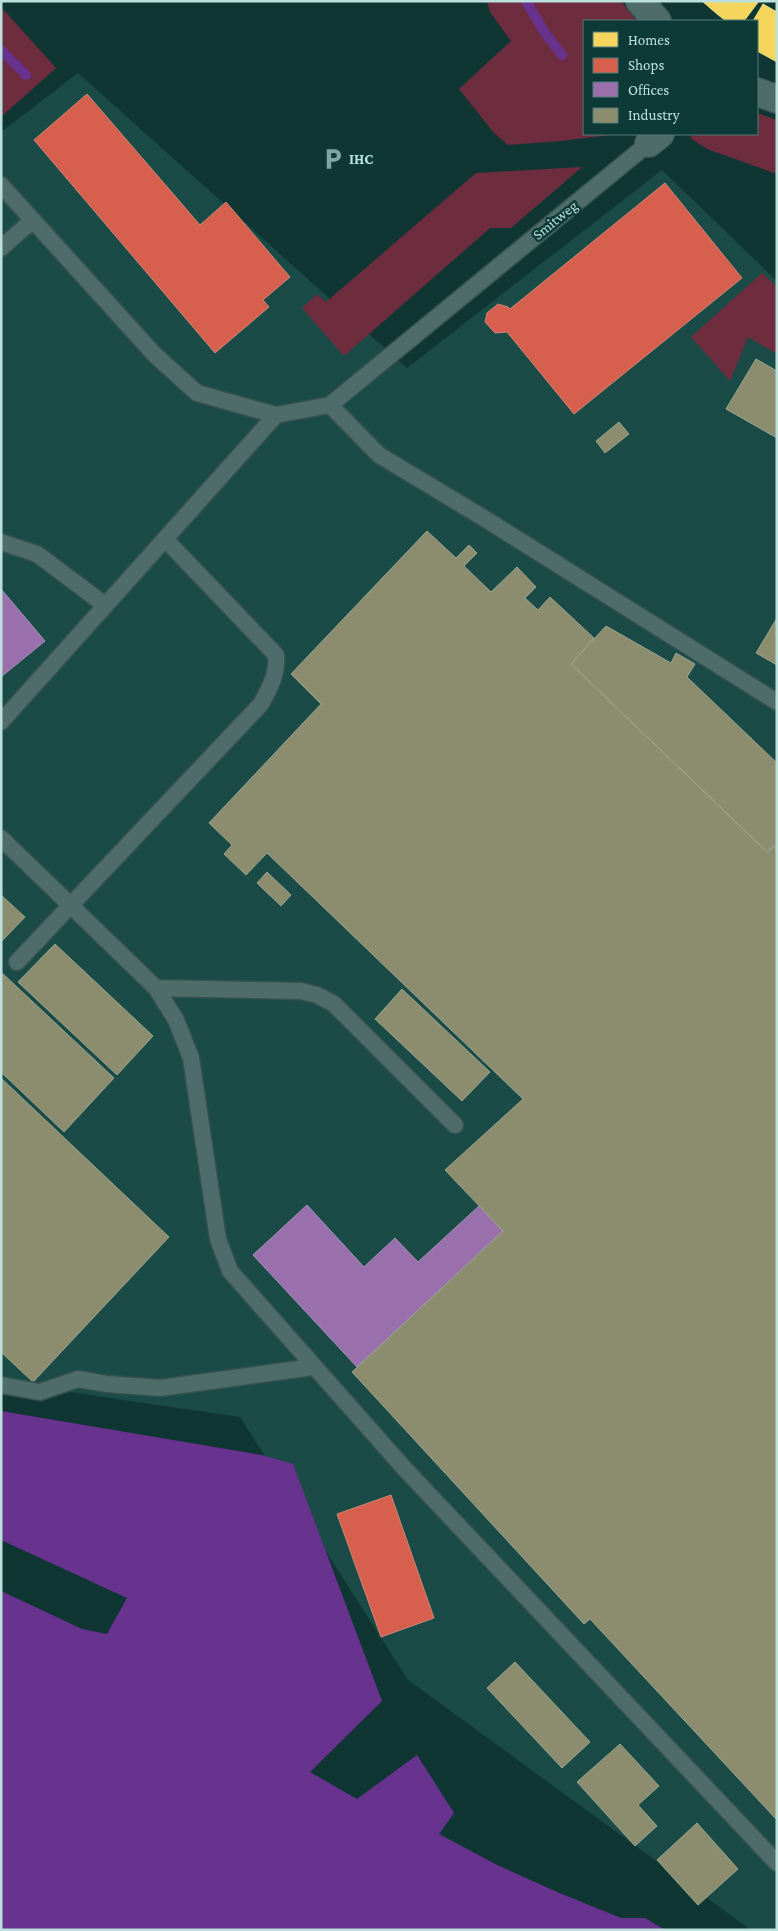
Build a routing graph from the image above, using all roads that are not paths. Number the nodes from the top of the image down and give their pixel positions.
1 (640, 1) edge
2 (656, 20) edge
3 (758, 92) edge
4 (777, 99) edge
5 (654, 138) edge
6 (1, 185) edge
7 (33, 220) junction
8 (1, 248) edge
9 (330, 405) junction
10 (276, 415) junction
11 (165, 539) junction
12 (1, 542) edge
13 (105, 605) junction
14 (777, 702) edge
15 (1, 722) edge
16 (1, 838) edge
17 (71, 905) junction
18 (17, 962) dead end
19 (156, 988) junction
20 (455, 1125) dead end
21 (313, 1367) junction
22 (1, 1384) edge
23 (777, 1864) edge

1 - 2 street
3 - 4 street
5 - 9 lane, Smitweg
6 - 7 lane
7 - 8 lane
7 - 10 lane
9 - 10 lane
9 - 14 lane
10 - 11 lane
11 - 13 lane
11 - 17 lane
12 - 13 lane
13 - 15 lane
16 - 17 lane
17 - 18 lane
17 - 19 lane
19 - 20 lane
19 - 21 lane
21 - 22 lane
21 - 23 lane

